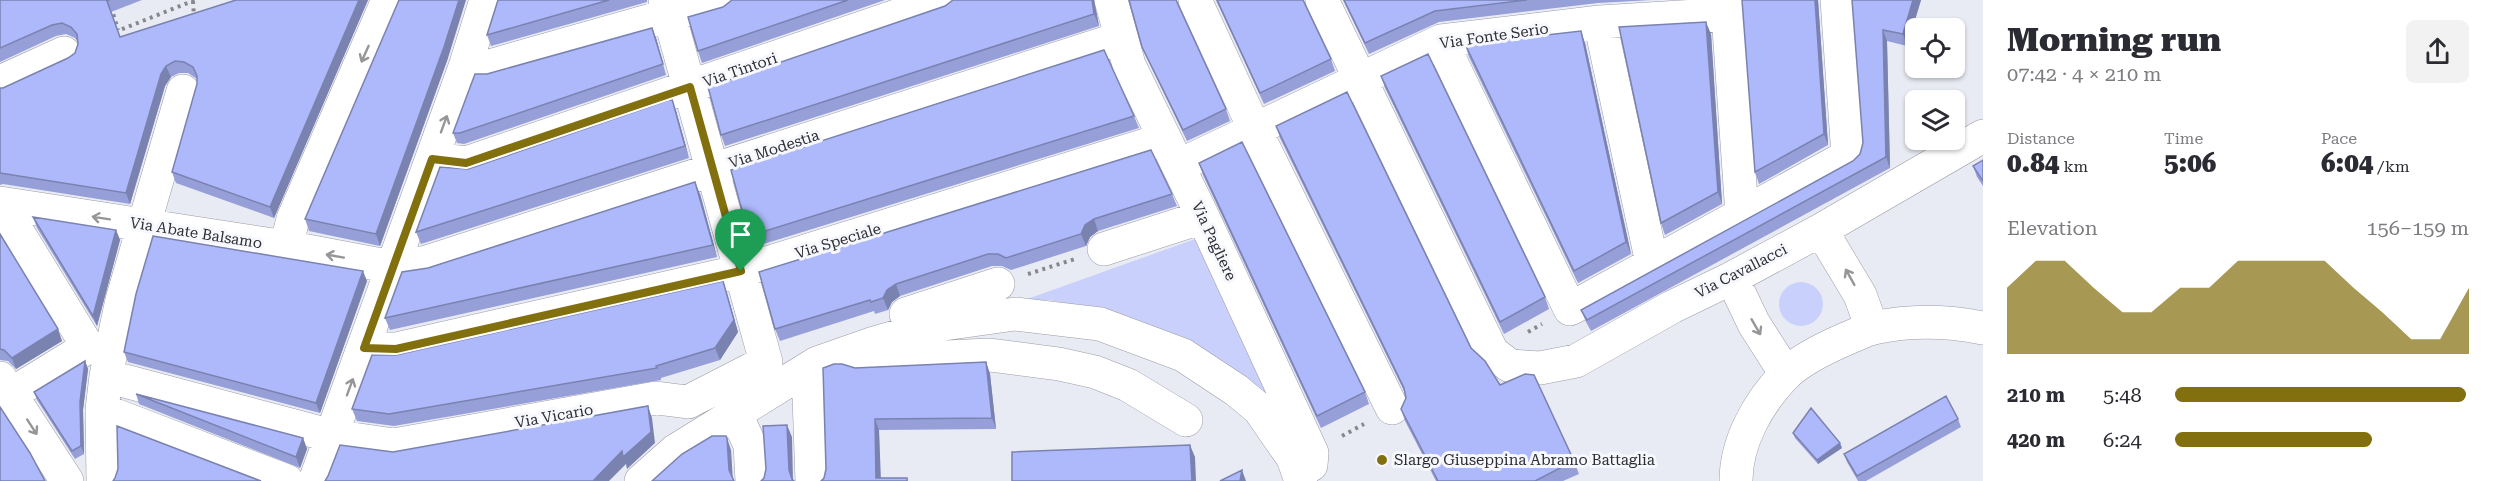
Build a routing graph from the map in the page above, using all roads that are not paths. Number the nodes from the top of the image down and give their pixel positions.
1 (388, 0) edge
2 (486, 0) edge
3 (722, 0) edge
4 (943, 0) edge
5 (1112, 0) edge
6 (1195, 0) edge
7 (1322, 0) edge
8 (1837, 0) edge
9 (1727, 7) edge
10 (667, 8) edge
11 (1600, 22) junction
12 (1121, 38) junction
13 (1441, 41) junction
14 (64, 53) road end
15 (466, 64) junction
16 (1360, 80) junction
17 (0, 82) edge
18 (690, 87) junction
19 (183, 91) dead end
20 (1255, 130) junction
21 (1983, 136) edge
22 (1172, 153) junction
23 (432, 159) junction
24 (713, 168) junction
25 (0, 203) edge
26 (1742, 214) junction
27 (1203, 217) junction
28 (145, 225) junction
29 (1821, 230) junction
30 (286, 247) junction
31 (1104, 249) road end
32 (1653, 263) junction
33 (392, 267) junction
34 (741, 271) junction
35 (1732, 278) junction
36 (998, 284) road end
37 (1872, 328) junction
38 (1983, 328) edge
39 (874, 343) junction
40 (364, 348) junction
41 (813, 366) junction
42 (1786, 374) junction
43 (106, 376) junction
44 (3, 391) edge
45 (688, 402) junction
46 (1392, 408) dead end
47 (102, 410) junction
48 (735, 412) junction
49 (1186, 420) dead end
50 (332, 436) junction
51 (67, 481) edge
52 (103, 481) edge
53 (287, 481) edge
54 (315, 481) edge
55 (619, 481) edge
56 (641, 481) edge
57 (752, 481) edge
58 (812, 481) edge
59 (1301, 481) edge
60 (1306, 481) edge
61 (1736, 481) edge

1 -> 30 street
2 - 15 street
3 - 10 street
4 - 18 street, Via Tintori
5 - 12 street, Via Pagliere
6 - 20 street
7 - 16 street
8 - 26 street
9 - 11 street, Via Fonte Serio
9 - 26 street
10 - 15 street
10 - 18 street
11 - 13 street, Via Fonte Serio
11 - 32 street
12 - 22 street, Via Pagliere
12 - 24 street, Via Modestia
13 - 16 street, Via Fonte Serio
13 - 32 street
14 - 17 street
23 -> 15 street
16 - 20 street, Via Fonte Serio
16 - 35 street, Via Cavallacci
18 - 23 street, Via Tintori
18 - 24 street
19 - 28 street
20 - 22 street, Via Fonte Serio
20 - 46 street
21 - 29 street, Via Cavallacci
22 - 27 street, Via Pagliere
22 - 34 street, Via Speciale
23 - 33 street
24 - 33 street, Via Modestia
24 - 34 street
28 -> 25 street, Via Abate Balsamo
25 - 44 street
26 - 32 street
27 - 31 street
27 - 60 street, Via Pagliere
28 - 30 street, Via Abate Balsamo
28 - 43 street
29 - 35 street, Via Cavallacci
37 -> 29 street
33 -> 30 street, Via Abate Balsamo
33 - 40 street
34 - 40 street, Via Speciale
34 - 45 street
35 -> 42 street
36 - 39 street
37 - 38 street
37 - 42 street
39 - 41 street
39 - 59 street
50 -> 40 street
41 - 48 street
41 - 49 street
41 - 58 street
42 - 61 street
43 - 47 street
43 - 50 street, Via Vicario
44 -> 51 street
45 - 50 street, Via Vicario
45 - 55 street
47 - 52 street
47 - 53 street
48 - 56 street
48 - 57 street
50 - 54 street

